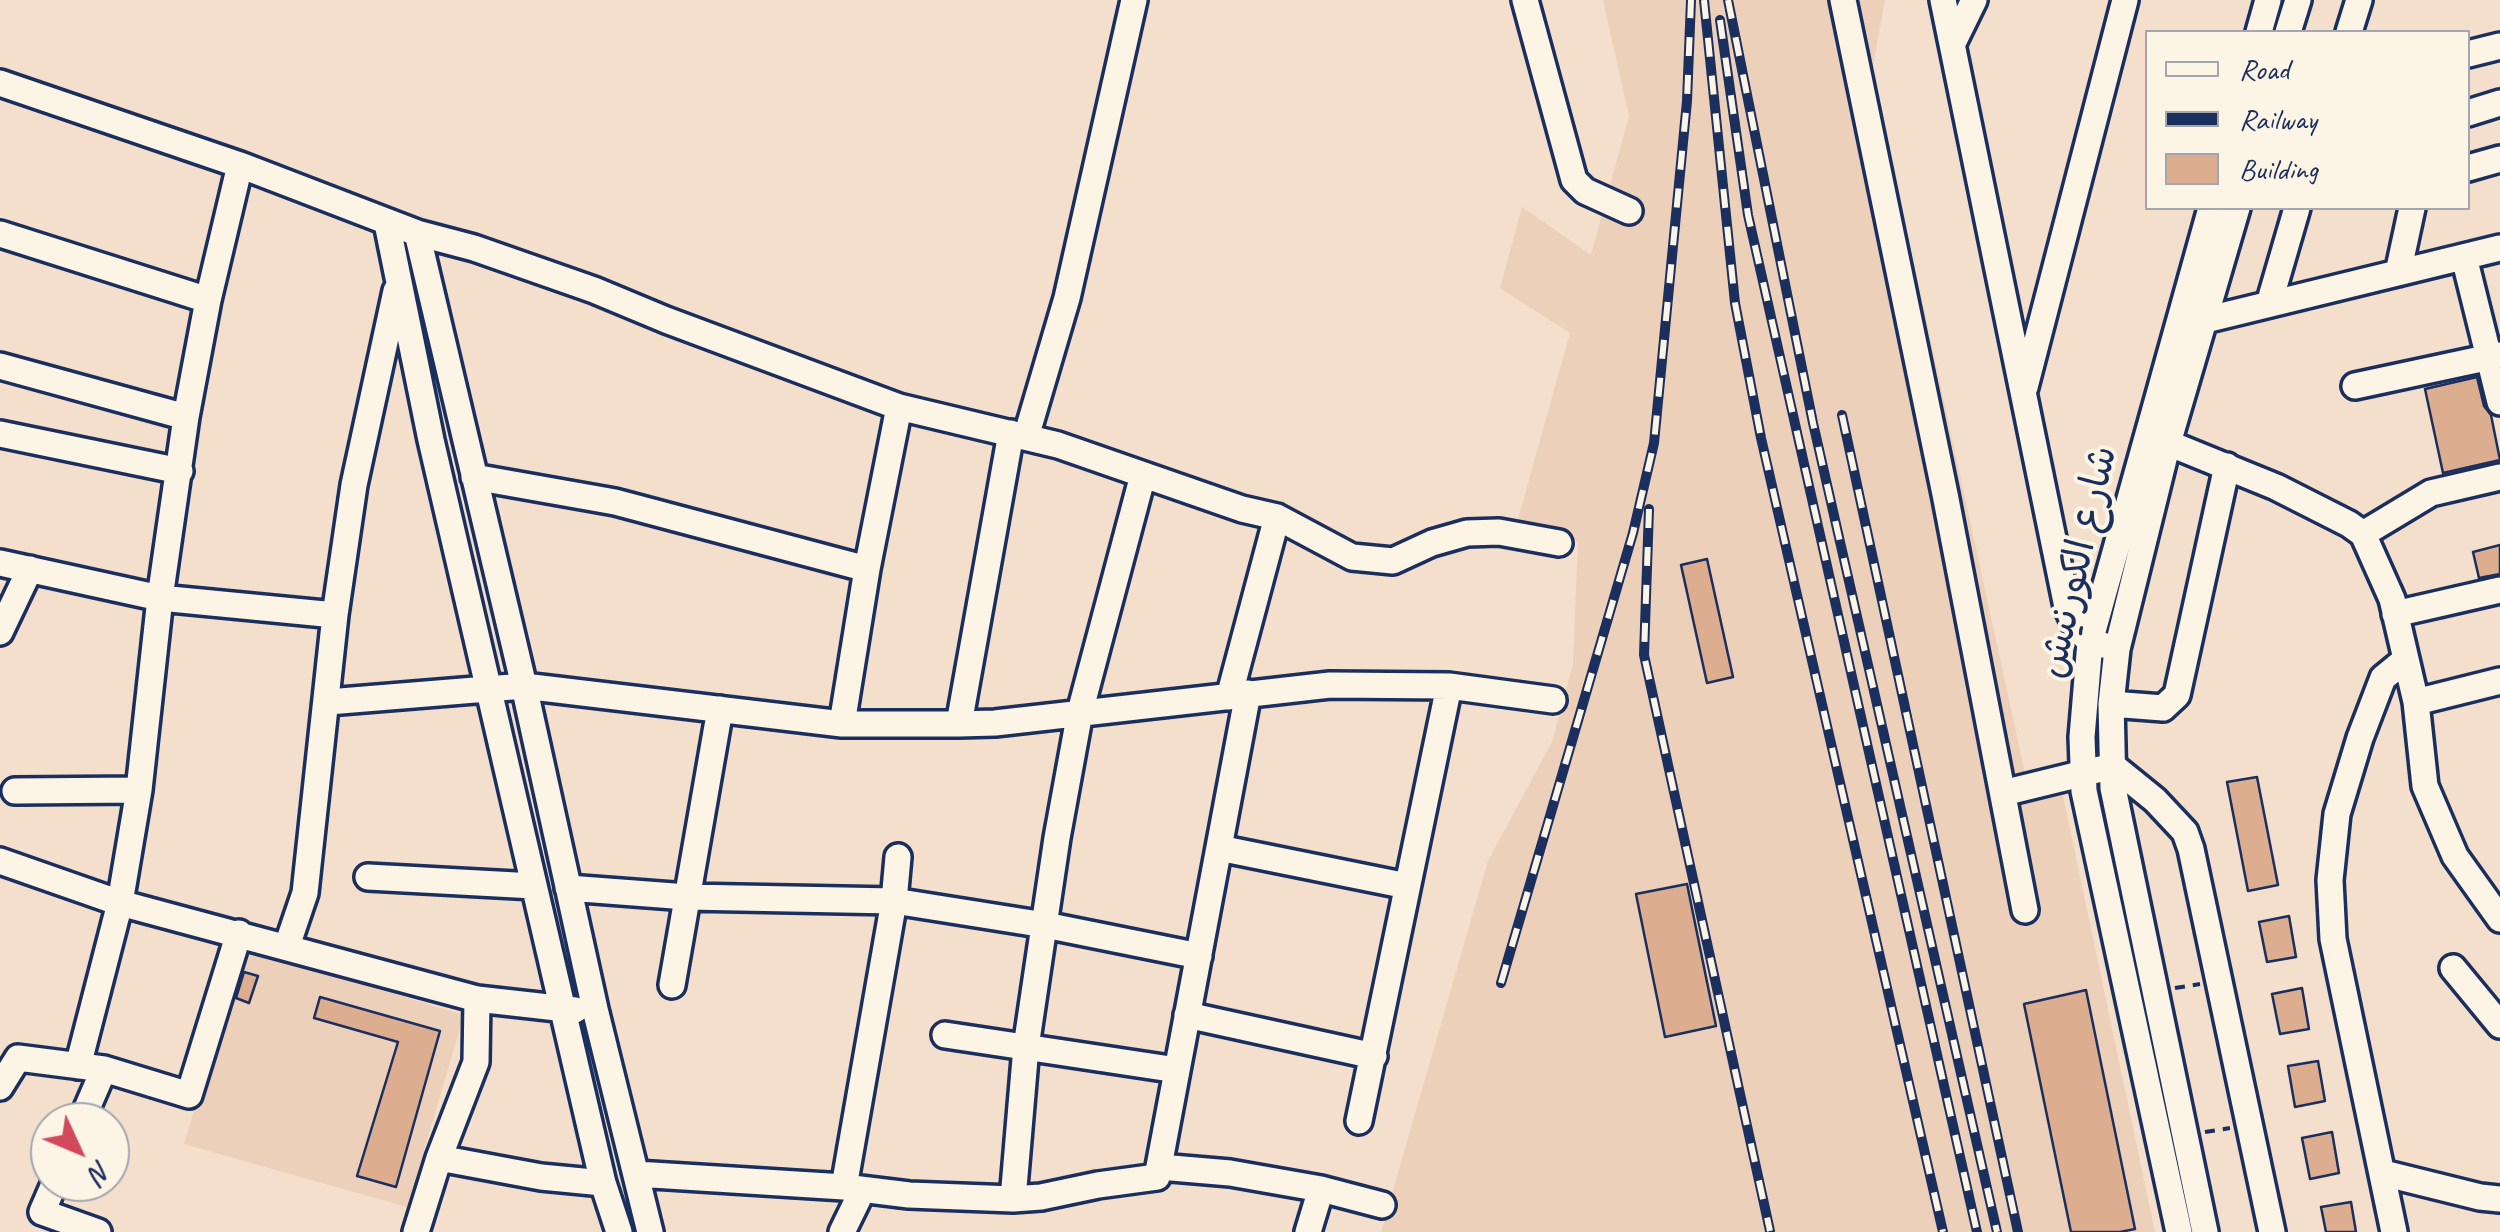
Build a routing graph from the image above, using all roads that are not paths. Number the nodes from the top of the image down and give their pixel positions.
1 (1134, 0) edge
2 (1525, 0) edge
3 (1842, 0) edge
4 (1943, 0) edge
5 (1974, 0) edge
6 (2126, 0) edge
7 (2268, 0) edge
8 (2298, 0) edge
9 (2359, 0) edge
10 (2260, 30) edge
11 (2289, 30) edge
12 (2350, 30) edge
13 (1953, 42) junction
14 (2500, 46) edge
15 (2470, 54) edge
16 (0, 83) edge
17 (2500, 103) edge
18 (2470, 111) edge
19 (2500, 159) edge
20 (240, 165) junction
21 (2470, 167) edge
22 (2209, 210) edge
23 (2236, 210) edge
24 (2296, 210) edge
25 (2412, 210) edge
26 (1630, 211) dead end
27 (387, 222) junction
28 (417, 233) junction
29 (0, 234) edge
30 (2500, 248) edge
31 (2464, 256) junction
32 (2398, 272) junction
33 (398, 283) junction
34 (208, 300) junction
35 (2268, 304) junction
36 (2205, 320) junction
37 (2494, 356) edge
38 (0, 366) edge
39 (2355, 386) dead end
40 (2024, 392) junction
41 (2500, 402) edge
42 (899, 408) junction
43 (186, 417) junction
44 (0, 434) edge
45 (1018, 435) junction
46 (2168, 443) junction
47 (2226, 466) junction
48 (180, 471) junction
49 (1142, 475) junction
50 (474, 476) junction
51 (2500, 477) edge
52 (1277, 516) junction
53 (2362, 534) junction
54 (1559, 542) dead end
55 (0, 563) edge
56 (30, 569) junction
57 (867, 569) junction
58 (2500, 590) edge
59 (160, 598) junction
60 (2395, 614) junction
61 (335, 615) junction
62 (0, 632) edge
63 (2090, 642) junction
64 (2117, 650) junction
65 (2405, 660) junction
66 (2500, 682) edge
67 (524, 686) junction
68 (1449, 686) junction
69 (491, 689) junction
70 (1239, 695) junction
71 (1554, 700) dead end
72 (328, 702) junction
73 (2416, 702) junction
74 (2111, 704) junction
75 (720, 709) junction
76 (1080, 712) junction
77 (842, 724) junction
78 (959, 724) junction
79 (2113, 766) junction
80 (2083, 773) junction
81 (139, 790) junction
82 (15, 792) dead end
83 (2003, 793) junction
84 (1220, 848) junction
85 (898, 857) dead end
86 (0, 860) edge
87 (368, 877) dead end
88 (534, 886) junction
89 (1406, 886) junction
90 (568, 888) junction
91 (687, 897) junction
92 (894, 900) junction
93 (120, 904) junction
94 (2026, 910) dead end
95 (2500, 919) edge
96 (1044, 925) junction
97 (239, 933) junction
98 (288, 946) junction
99 (1199, 956) junction
100 (2453, 968) dead end
101 (672, 984) dead end
102 (477, 999) junction
103 (562, 1010) junction
104 (595, 1010) junction
105 (1188, 1015) junction
106 (2500, 1025) edge
107 (945, 1035) dead end
108 (1026, 1047) junction
109 (1374, 1056) junction
110 (91, 1068) junction
111 (1177, 1070) junction
112 (0, 1087) edge
113 (85, 1102) edge
114 (1359, 1121) dead end
115 (439, 1158) junction
116 (636, 1174) junction
117 (2383, 1174) junction
118 (1157, 1178) junction
119 (603, 1182) junction
120 (853, 1189) junction
121 (1321, 1189) junction
122 (1013, 1199) junction
123 (2500, 1199) edge
124 (46, 1202) edge
125 (1382, 1205) dead end
126 (98, 1232) edge
127 (416, 1232) edge
128 (620, 1232) edge
129 (650, 1232) edge
130 (842, 1232) edge
131 (1308, 1232) edge
132 (2179, 1232) edge
133 (2205, 1232) edge
134 (2272, 1232) edge
135 (2394, 1232) edge

1 - 45 street
2 - 26 street
3 - 83 street
4 - 13 street
5 - 13 street
6 - 40 street
7 - 10 street
8 - 11 street
9 - 12 street
13 - 40 street
14 - 15 street
16 - 20 street
17 - 18 street
19 - 21 street
20 - 27 street
20 - 34 street
22 - 63 street, شارع الكورنيش
23 - 36 street, شارع الكورنيش
24 - 35 street
25 - 32 street
27 - 28 street
27 - 33 street
28 - 42 street
28 - 50 street
29 - 34 street
30 - 31 street
31 - 32 street
31 - 37 street
32 - 35 street
33 - 61 street
33 - 69 street
34 - 43 street
35 - 36 street
36 - 46 street, شارع الكورنيش
37 - 39 street
37 - 41 street
38 - 43 street
40 - 63 street
42 - 45 street
42 - 57 street
43 - 48 street
44 - 48 street
45 - 49 street
45 - 78 street
46 - 47 street
46 - 64 street, شارع الكورنيش
47 - 53 street
47 - 74 street
48 - 59 street
49 - 52 street
49 - 76 street
50 - 57 street
50 - 67 street
51 - 53 street
52 - 54 street
52 - 70 street
53 - 60 street
55 - 56 street
56 - 59 street
56 - 62 street
57 - 77 street
58 - 60 street
59 - 61 street
59 - 81 street
60 - 65 street
61 - 72 street
63 - 64 street
63 - 80 street, شارع الكورنيش
64 - 74 street, شارع الكورنيش
65 - 73 street
65 - 117 street
66 - 73 street
67 - 69 street
67 - 75 street
67 - 90 street
68 - 70 street
68 - 71 street
68 - 89 street
69 - 72 street
69 - 88 street
70 - 76 street
70 - 84 street
72 - 98 street
73 - 95 street
74 - 79 street, شارع الكورنيش
75 - 77 street
75 - 91 street
76 - 78 street
76 - 96 street
77 - 78 street
79 - 80 street
79 - 133 street, شارع الكورنيش
79 - 134 street
80 - 83 street
80 - 132 street, شارع الكورنيش
81 - 82 street
81 - 93 street
83 - 94 street
84 - 89 street
84 - 99 street
85 - 92 street
86 - 93 street
87 - 88 street
88 - 103 street
89 - 109 street
90 - 91 street
90 - 104 street
91 - 92 street
91 - 101 street
92 - 96 street
92 - 120 street
93 - 97 street
93 - 110 street
96 - 99 street
96 - 108 street
97 - 98 street
97 - 110 street
98 - 102 street
99 - 105 street
100 - 106 street
102 - 103 street
102 - 115 street
103 - 104 street
103 - 119 street
104 - 116 street
105 - 109 street
105 - 111 street
107 - 108 street
108 - 111 street
108 - 122 street
109 - 114 street
110 - 112 street
110 - 113 street
111 - 118 street
115 - 119 street
115 - 127 street
116 - 120 street
116 - 129 street
117 - 123 street
117 - 135 street
118 - 121 street
118 - 122 street
119 - 128 street
120 - 122 street
120 - 130 street
121 - 125 street
121 - 131 street
124 - 126 street

